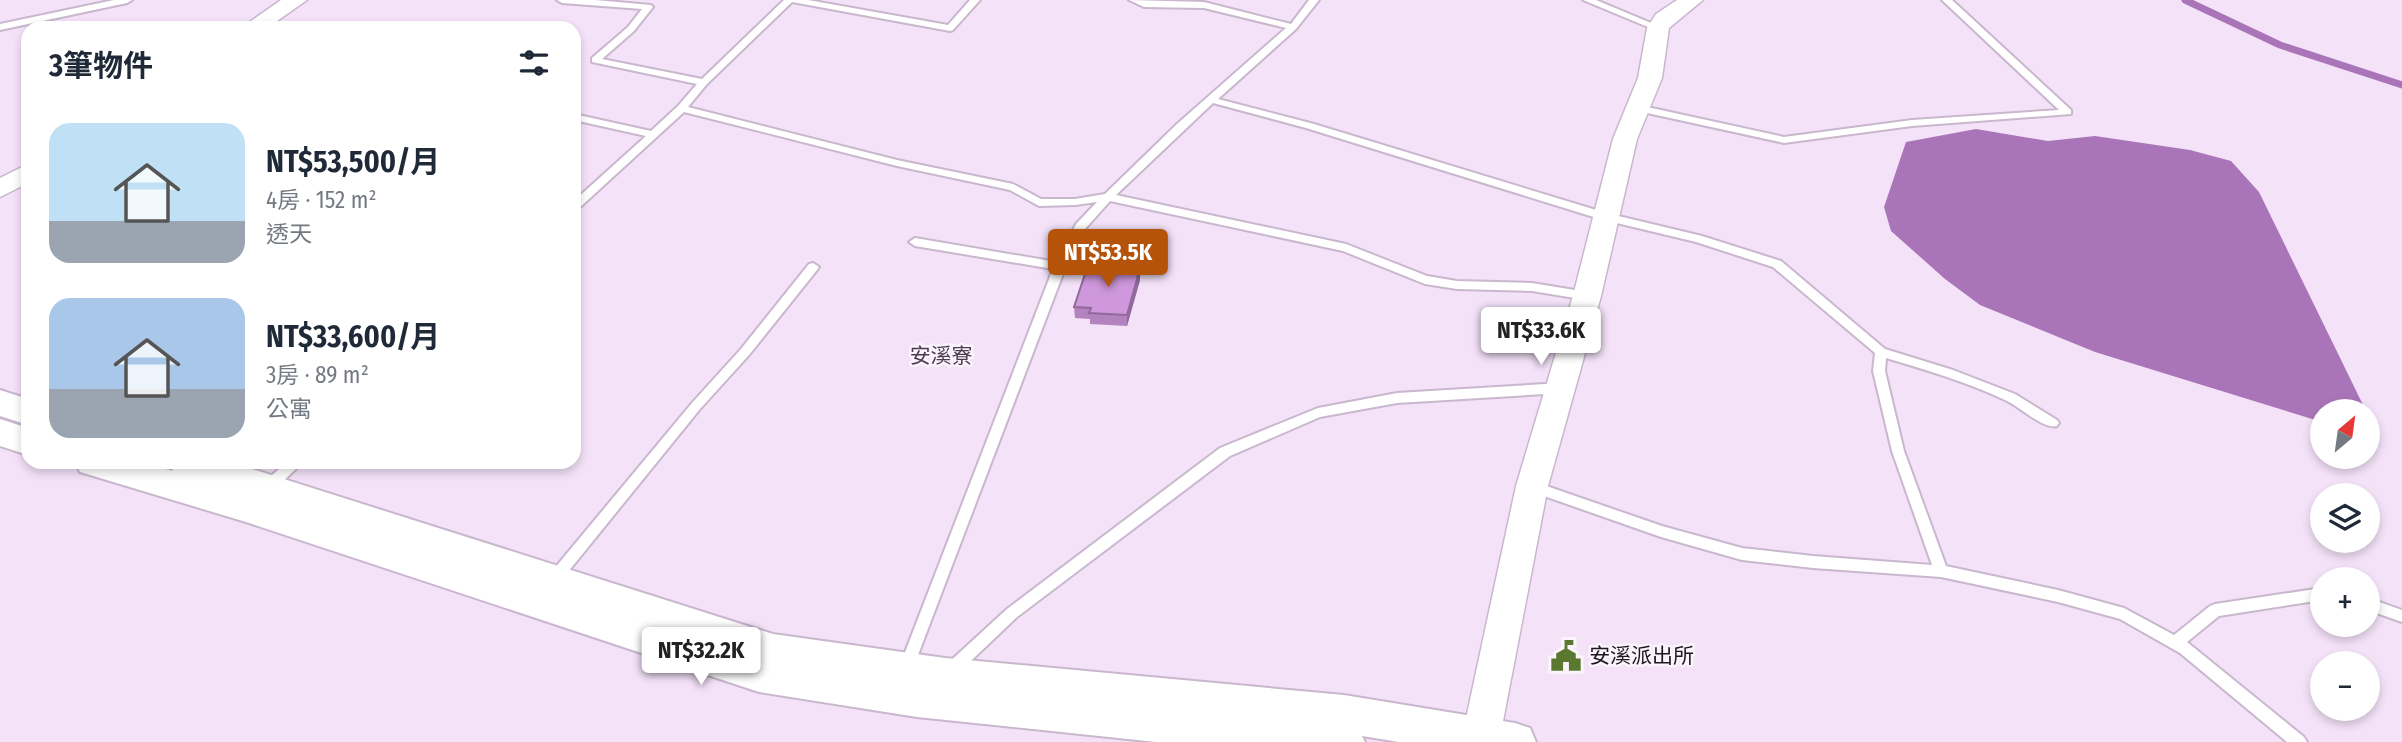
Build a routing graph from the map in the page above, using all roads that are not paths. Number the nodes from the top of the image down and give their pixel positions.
1 (127, 0) edge
2 (296, 0) edge
3 (562, 0) edge
4 (791, 0) edge
5 (975, 0) edge
6 (1134, 0) edge
7 (1314, 0) edge
8 (1588, 0) edge
9 (1692, 0) edge
10 (1947, 0) edge
11 (1663, 15) edge
12 (28, 21) edge
13 (263, 21) edge
14 (21, 23) edge
15 (0, 27) edge
16 (1293, 27) junction
17 (704, 82) junction
18 (1213, 100) junction
19 (682, 108) junction
20 (1638, 108) junction
21 (581, 119) edge
22 (653, 134) junction
23 (21, 176) edge
24 (0, 190) edge
25 (1108, 197) junction
26 (581, 201) edge
27 (1604, 216) junction
28 (915, 242) dead end
29 (1060, 266) junction
30 (813, 267) dead end
31 (1587, 296) junction
32 (1881, 352) junction
33 (1562, 388) junction
34 (0, 403) edge
35 (21, 410) edge
36 (2053, 423) dead end
37 (0, 432) edge
38 (21, 440) edge
39 (117, 469) edge
40 (238, 469) edge
41 (282, 475) edge
42 (1532, 486) junction
43 (1941, 571) junction
44 (554, 579) junction
45 (2310, 596) edge
46 (2380, 608) edge
47 (2402, 616) edge
48 (2175, 643) junction
49 (923, 681) junction
50 (1492, 740) edge
51 (1344, 742) edge
52 (2299, 742) edge

1 - 12 lane
2 - 13 street
3 - 17 lane
4 - 5 lane
4 - 17 lane
6 - 16 lane
7 - 16 lane
8 - 11 lane
9 - 11 street
10 - 20 lane
11 - 20 street
14 - 15 lane
16 - 18 lane
17 - 19 lane
18 - 25 lane
18 - 27 lane
19 - 22 lane
19 - 25 lane
20 - 27 street
21 - 22 lane
22 - 26 lane
23 - 24 street
25 - 29 lane
25 - 31 lane
27 - 31 street
27 - 32 lane
28 - 29 lane
29 - 49 lane
30 - 44 lane
31 - 33 street
32 - 36 lane
32 - 43 lane
33 - 42 street
33 - 49 lane
34 - 35 main road
37 - 38 main road
39 - 49 main road
40 - 41 main road
41 - 44 main road
42 - 43 lane
42 - 50 street
43 - 48 lane
44 - 49 main road
45 - 48 lane
46 - 47 lane
48 - 52 lane
49 - 50 main road
49 - 51 main road

